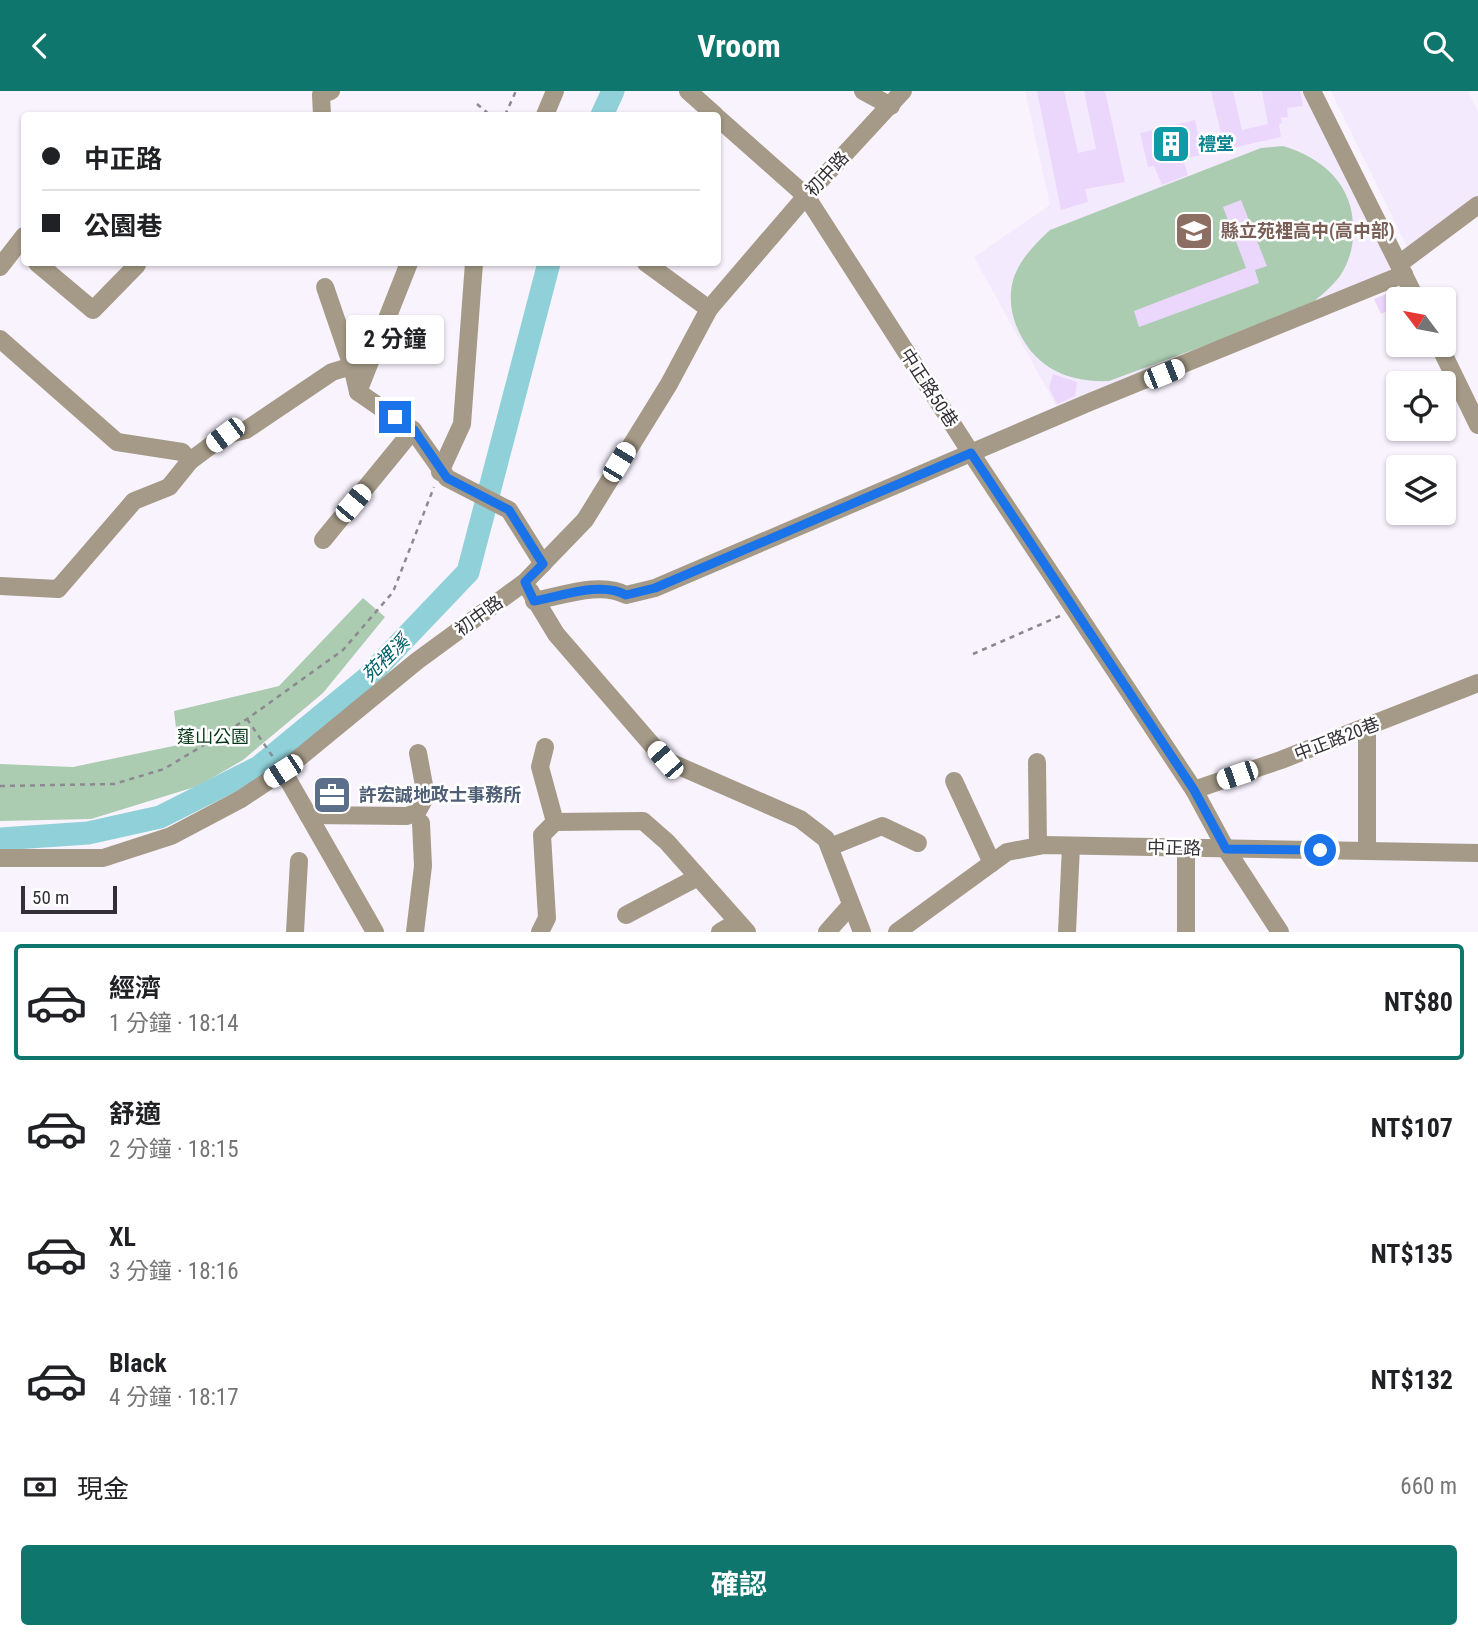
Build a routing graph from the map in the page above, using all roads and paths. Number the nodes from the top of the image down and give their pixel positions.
1 (331, 91) edge
2 (516, 91) edge
3 (555, 91) edge
4 (688, 91) edge
5 (863, 91) edge
6 (904, 91) edge
7 (1312, 91) edge
8 (477, 103) dead end
9 (891, 106) junction
10 (322, 112) edge
11 (487, 112) edge
12 (506, 112) edge
13 (546, 112) edge
14 (711, 112) edge
15 (721, 121) edge
16 (807, 196) junction
17 (1477, 207) edge
18 (21, 245) edge
19 (41, 266) edge
20 (135, 266) edge
21 (408, 266) edge
22 (474, 266) edge
23 (650, 266) edge
24 (0, 267) edge
25 (1401, 269) junction
26 (325, 287) dead end
27 (1410, 287) edge
28 (709, 309) junction
29 (0, 339) edge
30 (1444, 357) edge
31 (352, 366) junction
32 (358, 392) junction
33 (1478, 425) edge
34 (414, 430) junction
35 (971, 453) junction
36 (190, 461) junction
37 (443, 475) junction
38 (323, 540) dead end
39 (543, 564) junction
40 (525, 582) junction
41 (0, 586) edge
42 (534, 601) junction
43 (1074, 610) junction
44 (973, 653) dead end
45 (1478, 683) edge
46 (247, 719) junction
47 (1367, 727) junction
48 (545, 747) dead end
49 (418, 753) dead end
50 (1037, 762) dead end
51 (283, 771) junction
52 (954, 782) dead end
53 (0, 786) edge
54 (1194, 790) junction
55 (309, 815) junction
56 (421, 823) dead end
57 (555, 823) junction
58 (918, 843) dead end
59 (1038, 846) junction
60 (1071, 846) junction
61 (831, 847) junction
62 (1186, 848) junction
63 (1226, 849) junction
64 (1367, 851) junction
65 (1478, 853) edge
66 (0, 858) edge
67 (299, 861) dead end
68 (992, 863) junction
69 (698, 877) junction
70 (851, 905) junction
71 (626, 915) dead end
72 (742, 927) edge
73 (295, 932) edge
74 (375, 932) edge
75 (415, 932) edge
76 (540, 932) edge
77 (720, 932) edge
78 (827, 932) edge
79 (862, 932) edge
80 (897, 932) edge
81 (1068, 932) edge
82 (1186, 932) edge
83 (1280, 932) edge

1 - 10 street
2 - 12 path
3 - 13 street
4 - 14 street, 中正路50巷
5 - 9 street
6 - 9 street, 初中路
7 - 25 street
8 - 11 path
9 - 16 street, 初中路
15 - 16 street, 中正路50巷
16 - 28 street, 初中路
16 - 35 street, 中正路50巷
17 - 25 street
18 - 24 street
19 - 20 street
21 - 32 street
22 - 37 street
23 - 28 street
25 - 27 street
25 - 35 street
26 - 31 street
28 - 39 street, 初中路
29 - 36 street
30 - 33 street
31 - 32 street
31 - 36 street
32 - 34 street
34 - 37 street
34 - 38 street
35 - 42 street
35 - 43 street, 中正路50巷
36 - 41 street
37 - 39 street
37 - 46 path
39 - 40 street, 初中路
40 - 42 street
40 - 51 street, 初中路
42 - 61 street
43 - 44 path
43 - 54 street, 中正路50巷
45 - 47 street, 中正路20巷
46 - 51 path
46 - 53 path
47 - 54 street, 中正路20巷
47 - 64 street
48 - 57 street
49 - 55 street
50 - 59 street
51 - 55 street
51 - 66 street, 初中路
52 - 68 street
54 - 63 street, 中正路50巷
55 - 74 street
56 - 75 street
57 - 69 street
57 - 76 street
58 - 61 street
59 - 60 street, 中正路
59 - 68 street, 中正路
60 - 62 street, 中正路
60 - 81 street
61 - 70 street
62 - 63 street, 中正路
62 - 82 street
63 - 64 street, 中正路
63 - 83 street, 中正路50巷
64 - 65 street, 中正路
67 - 73 street
68 - 80 street, 中正路
69 - 71 street
69 - 72 street
70 - 78 street
70 - 79 street
72 - 77 street

